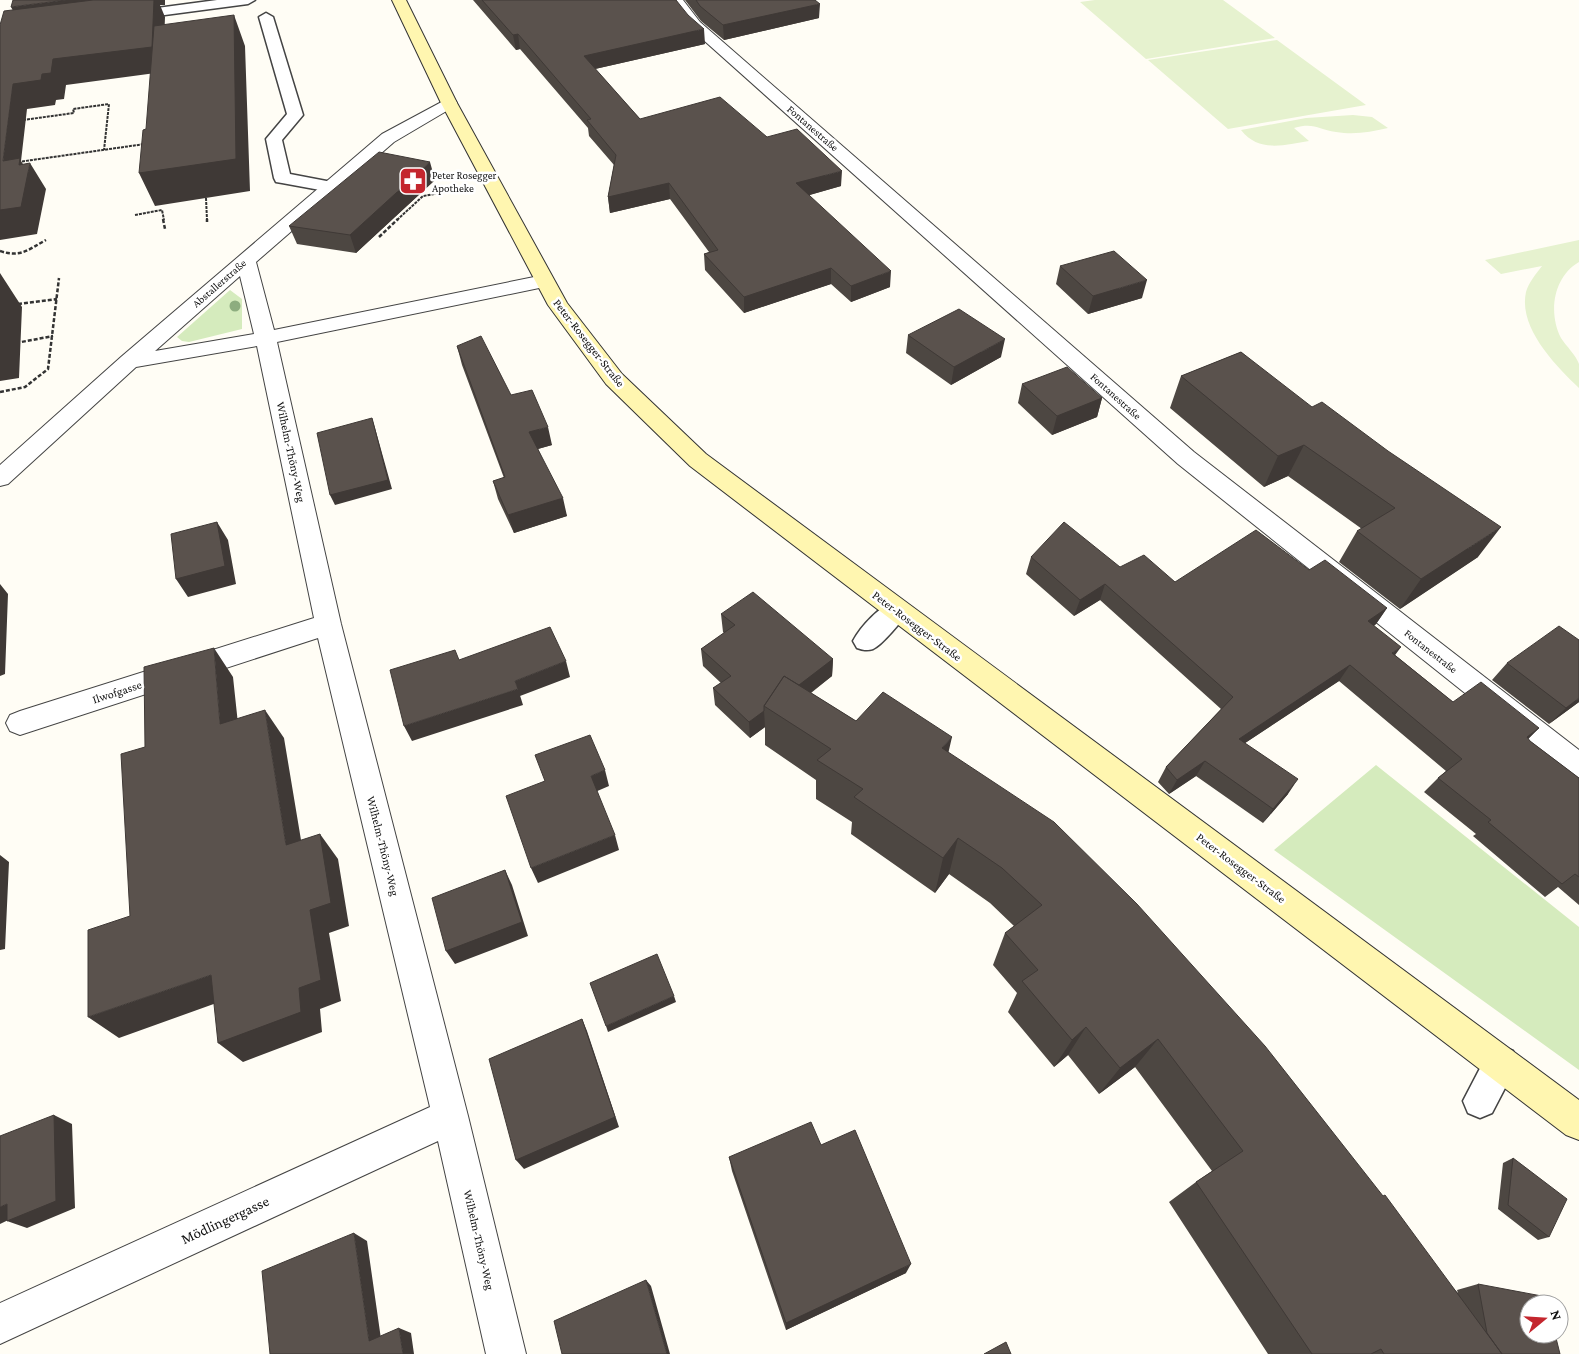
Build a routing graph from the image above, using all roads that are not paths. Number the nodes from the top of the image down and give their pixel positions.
1 (248, 0) edge
2 (399, 0) edge
3 (675, 0) edge
4 (117, 17) edge
5 (266, 17) dead end
6 (449, 104) junction
7 (331, 188) junction
8 (246, 260) junction
9 (544, 281) junction
10 (266, 338) junction
11 (129, 362) junction
12 (0, 478) edge
13 (896, 610) junction
14 (328, 624) junction
15 (866, 641) dead end
16 (20, 723) dead end
17 (1579, 768) edge
18 (1501, 1063) junction
19 (1480, 1101) dead end
20 (450, 1116) junction
21 (1579, 1122) edge
22 (0, 1324) edge
23 (506, 1354) edge

1 - 4 lane
2 - 6 main road, Peter-Rosegger-Straße
3 - 17 street, Fontanestraße
5 - 7 lane
6 - 7 street, Abstallerstraße
6 - 9 main road, Peter-Rosegger-Straße
7 - 8 street, Abstallerstraße
8 - 10 street, Wilhelm-Thöny-Weg
8 - 11 street, Abstallerstraße
9 - 10 street
9 - 13 main road, Peter-Rosegger-Straße
10 - 11 street
10 - 14 street, Wilhelm-Thöny-Weg
11 - 12 street, Abstallerstraße
13 - 15 lane
13 - 18 main road, Peter-Rosegger-Straße
14 - 16 street, Ilwofgasse
14 - 20 street, Wilhelm-Thöny-Weg
18 - 19 lane
18 - 21 main road, Peter-Rosegger-Straße
20 - 22 street, Mödlingergasse
20 - 23 street, Wilhelm-Thöny-Weg

